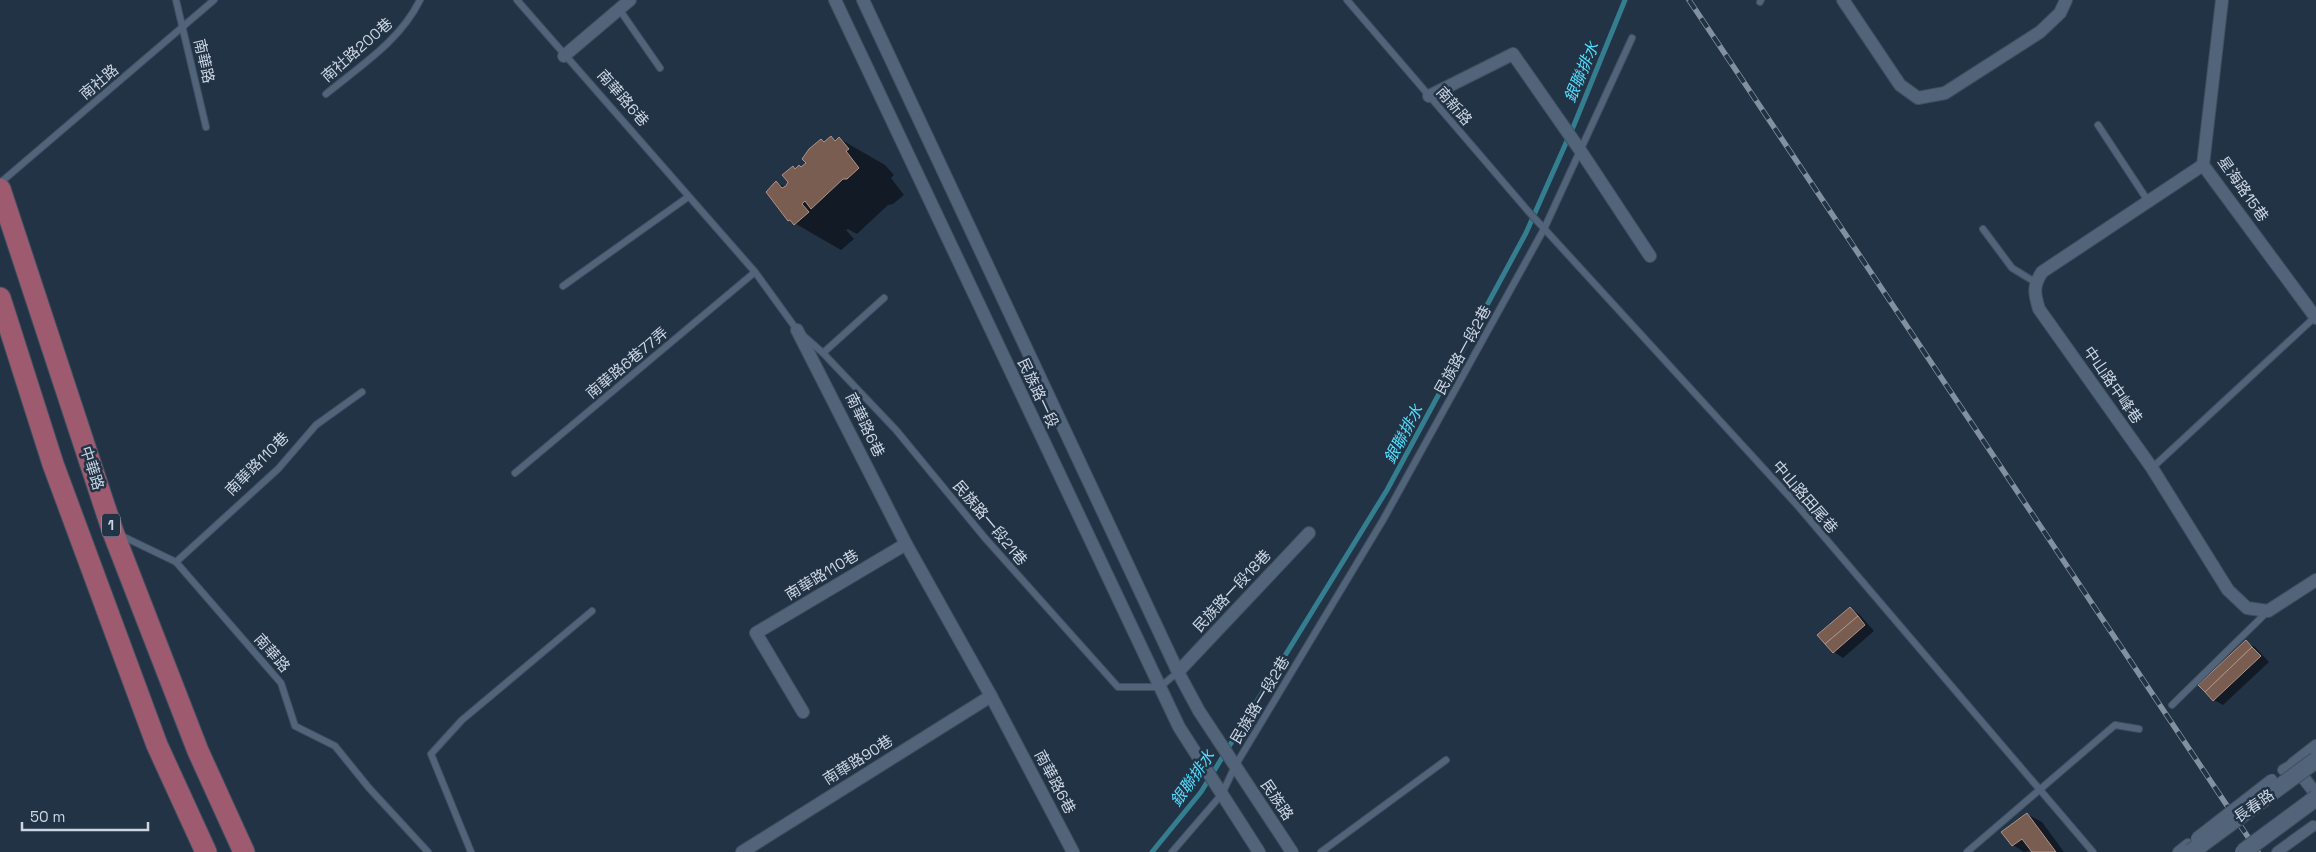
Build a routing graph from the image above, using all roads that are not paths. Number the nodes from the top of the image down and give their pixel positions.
1 (176, 0) edge
2 (214, 0) edge
3 (420, 0) edge
4 (517, 0) edge
5 (630, 0) edge
6 (835, 0) edge
7 (863, 0) edge
8 (1347, 0) edge
9 (1843, 0) edge
10 (2066, 0) edge
11 (2222, 0) edge
12 (619, 8) junction
13 (184, 27) junction
14 (1632, 38) dead end
15 (564, 56) junction
16 (660, 68) dead end
17 (326, 94) dead end
18 (1429, 96) junction
19 (2098, 124) dead end
20 (206, 127) dead end
21 (1580, 150) junction
22 (2203, 165) junction
23 (0, 183) edge
24 (0, 189) edge
25 (688, 197) junction
26 (2148, 201) junction
27 (1544, 229) junction
28 (1983, 229) dead end
29 (1650, 256) dead end
30 (755, 272) junction
31 (2035, 282) junction
32 (563, 286) dead end
33 (0, 298) edge
34 (884, 298) dead end
35 (2316, 317) edge
36 (797, 330) junction
37 (823, 353) junction
38 (362, 392) dead end
39 (2152, 468) junction
40 (515, 473) dead end
41 (1110, 528) junction
42 (113, 532) junction
43 (1309, 532) dead end
44 (1088, 537) junction
45 (906, 544) junction
46 (176, 562) junction
47 (2316, 580) edge
48 (592, 611) dead end
49 (2268, 611) junction
50 (1178, 672) junction
51 (1160, 687) junction
52 (991, 696) junction
53 (2172, 705) dead end
54 (803, 712) dead end
55 (2139, 729) dead end
56 (2316, 746) edge
57 (1446, 760) dead end
58 (2316, 760) edge
59 (1232, 762) junction
60 (2272, 779) dead end
61 (1218, 789) junction
62 (2039, 789) junction
63 (2316, 796) edge
64 (2313, 826) dead end
65 (2192, 845) edge
66 (206, 852) edge
67 (244, 852) edge
68 (428, 852) edge
69 (471, 852) edge
70 (742, 852) edge
71 (1073, 852) edge
72 (1172, 852) edge
73 (1259, 852) edge
74 (1292, 852) edge
75 (1321, 852) edge
76 (1967, 852) edge
77 (2093, 852) edge
78 (2178, 852) edge
79 (2242, 852) edge
80 (2277, 852) edge

1 - 13 lane, 南華路
2 - 13 lane, 南社路
3 - 17 lane, 南社路200巷
4 - 15 lane, 南華路6巷
5 - 12 street
6 - 44 street, 民族路一段
7 - 41 street, 民族路一段
8 - 18 lane, 南新路
9 - 10 street
11 - 22 street, 星海路15巷
12 - 15 street
12 - 16 lane
13 - 20 lane, 南華路
13 - 23 lane, 南社路
14 - 21 lane, 民族路一段2巷
15 - 25 lane, 南華路6巷
18 - 21 street
18 - 27 lane, 南新路
19 - 26 lane
21 - 27 lane, 民族路一段2巷
21 - 29 street
22 - 26 street
22 - 35 street, 星海路15巷
24 - 42 main road, 中華路 / 1
25 - 30 lane, 南華路6巷
25 - 32 lane
26 - 31 street
27 - 59 lane, 民族路一段2巷
27 - 62 lane, 中山路田尾巷
28 - 31 lane
30 - 36 lane, 南華路6巷
30 - 40 lane, 南華路6巷77弄
31 - 39 street, 中山路中峰巷
33 - 66 main road, 1
34 - 37 lane
35 - 39 lane, 星海路15巷
36 - 37 lane, 民族路一段21巷
36 - 45 street, 南華路6巷
37 - 51 lane, 民族路一段21巷
38 - 46 lane, 南華路110巷
39 - 49 street, 中山路中峰巷
41 - 44 street
41 - 50 street, 民族路一段
42 - 46 lane, 南華路
42 - 67 main road, 中華路 / 1
43 - 50 street, 民族路一段18巷
44 - 51 street, 民族路一段
45 - 52 street, 南華路6巷
45 - 54 street, 南華路110巷
46 - 68 lane, 南華路
47 - 49 street
48 - 69 lane
49 - 53 lane
50 - 51 lane
50 - 59 street, 民族路一段
51 - 61 street, 民族路一段
52 - 70 street, 南華路90巷
52 - 71 street, 南華路6巷
55 - 62 lane
56 - 63 street
57 - 75 lane
58 - 65 street, 長春路, bridge
59 - 61 lane, 民族路一段2巷
59 - 74 street, 民族路
60 - 65 street, bridge
61 - 72 lane, 民族路一段2巷
61 - 73 street
62 - 76 lane
62 - 77 lane, 中山路田尾巷
63 - 79 street, 長春路, bridge
64 - 80 street
65 - 78 street

